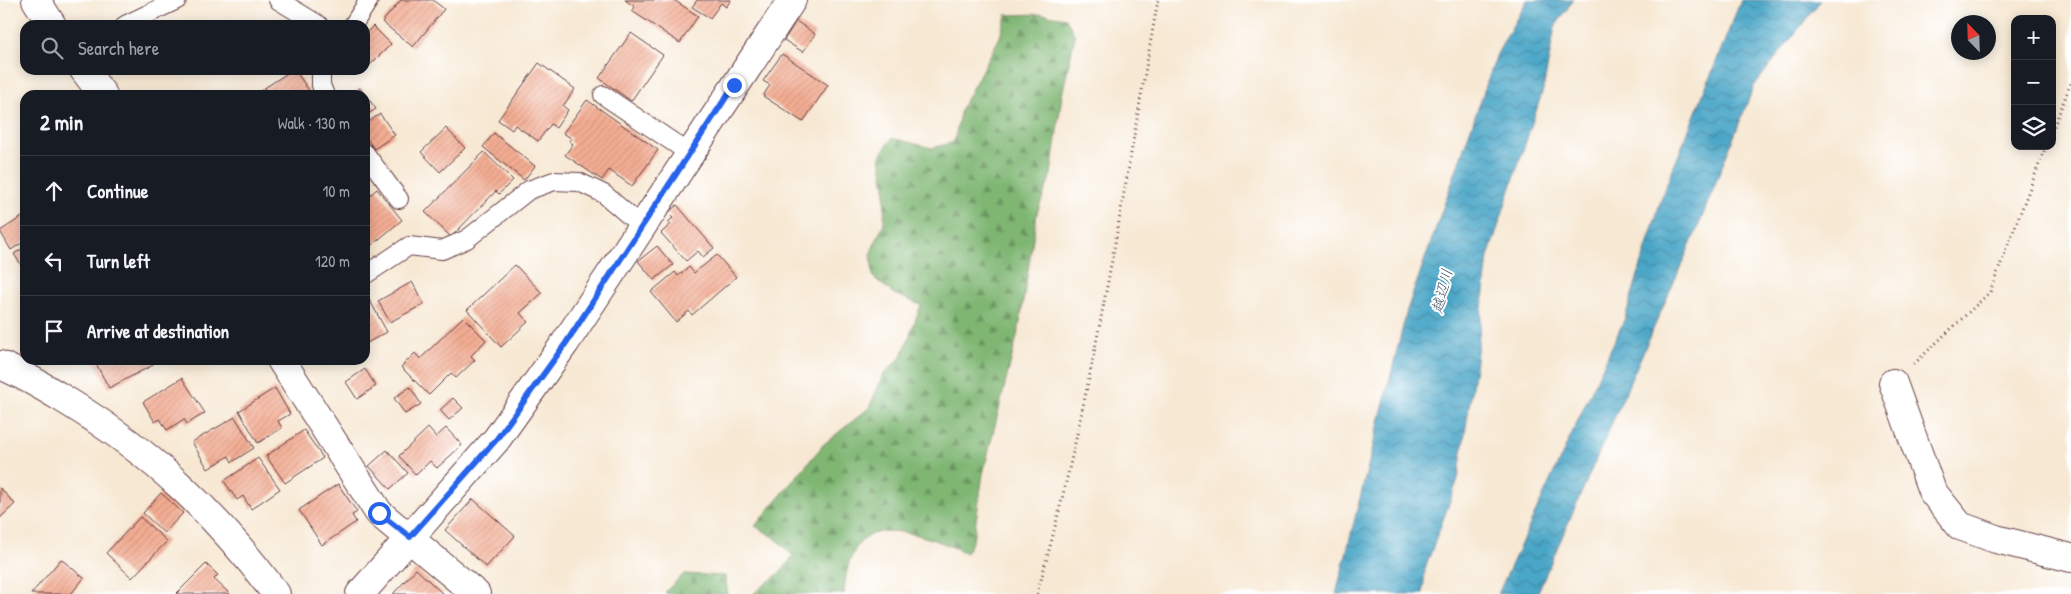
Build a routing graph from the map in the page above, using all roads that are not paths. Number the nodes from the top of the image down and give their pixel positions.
1 (36, 0) edge
2 (177, 0) edge
3 (278, 0) edge
4 (369, 0) edge
5 (792, 0) edge
6 (49, 20) edge
7 (135, 20) edge
8 (311, 20) edge
9 (356, 20) edge
10 (88, 75) edge
11 (321, 75) edge
12 (99, 90) edge
13 (323, 90) edge
14 (603, 95) dead end
15 (688, 153) junction
16 (370, 160) edge
17 (399, 199) dead end
18 (641, 226) junction
19 (370, 272) edge
20 (284, 365) edge
21 (22, 366) edge
22 (1894, 383) road end
23 (410, 537) junction
24 (2071, 558) edge
25 (276, 594) edge
26 (360, 594) edge
27 (476, 594) edge

1 - 6 street
2 - 7 lane
3 - 8 lane
4 - 9 lane
5 - 15 street
10 - 12 street
11 - 13 lane
14 - 15 lane
15 - 18 street
16 - 17 lane
18 - 19 lane
18 - 23 street
20 - 23 street
21 - 25 street
22 - 24 street
23 - 26 street
23 - 27 street

